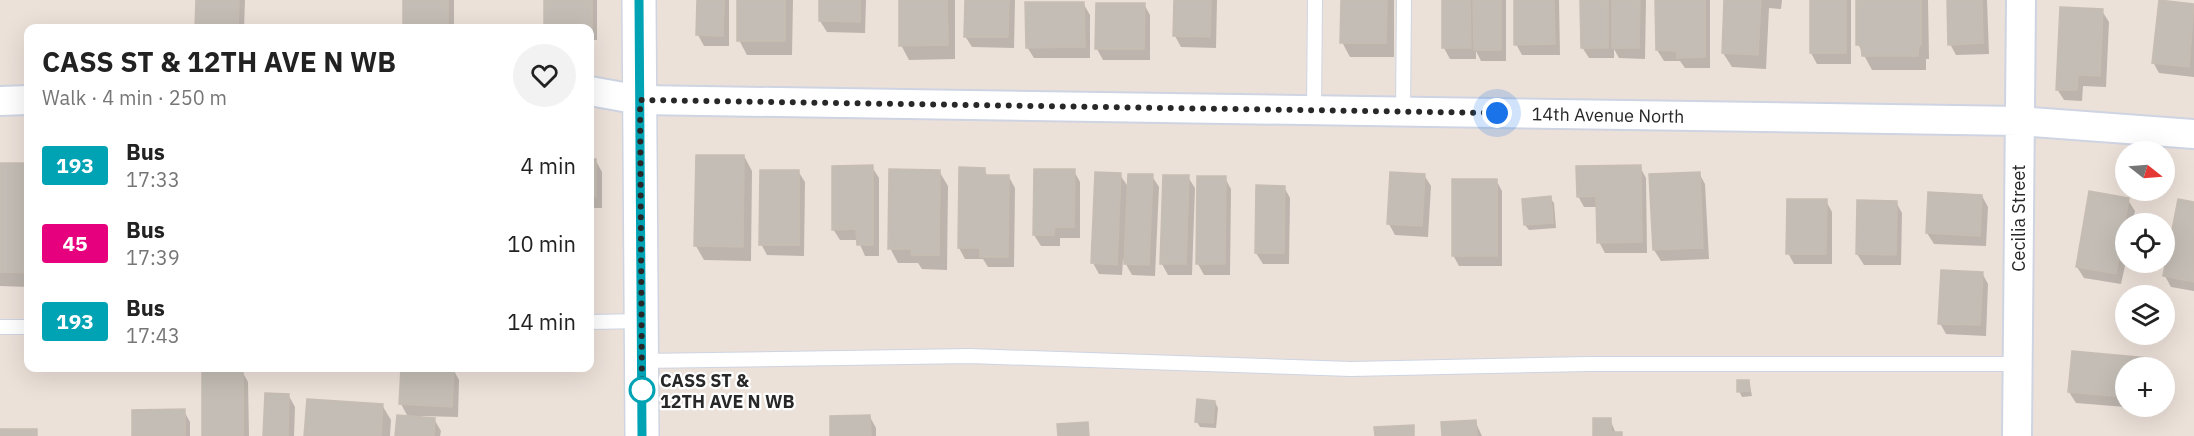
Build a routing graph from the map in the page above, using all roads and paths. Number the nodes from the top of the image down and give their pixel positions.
1 (639, 0) edge
2 (1315, 0) edge
3 (1404, 0) edge
4 (2021, 0) edge
5 (594, 92) edge
6 (0, 100) edge
7 (24, 100) edge
8 (640, 100) junction
9 (1314, 110) junction
10 (1403, 112) junction
11 (2019, 122) junction
12 (2194, 134) edge
13 (642, 321) junction
14 (594, 322) edge
15 (0, 327) edge
16 (24, 327) edge
17 (642, 361) junction
18 (2017, 363) junction
19 (642, 436) edge
20 (2017, 436) edge

1 - 8 street
2 - 9 lane
3 - 10 lane
4 - 11 street, Cecilia Street
5 - 8 street, 14th Avenue North
6 - 7 street
8 - 9 street, 14th Avenue North
8 - 13 street
9 - 10 street, 14th Avenue North
10 - 11 street, 14th Avenue North
11 - 12 street, 14th Avenue North
11 - 18 street, Cecilia Street
13 - 14 lane
13 - 17 street
15 - 16 lane
17 - 18 lane
17 - 19 street
18 - 20 street, Cecilia Street

